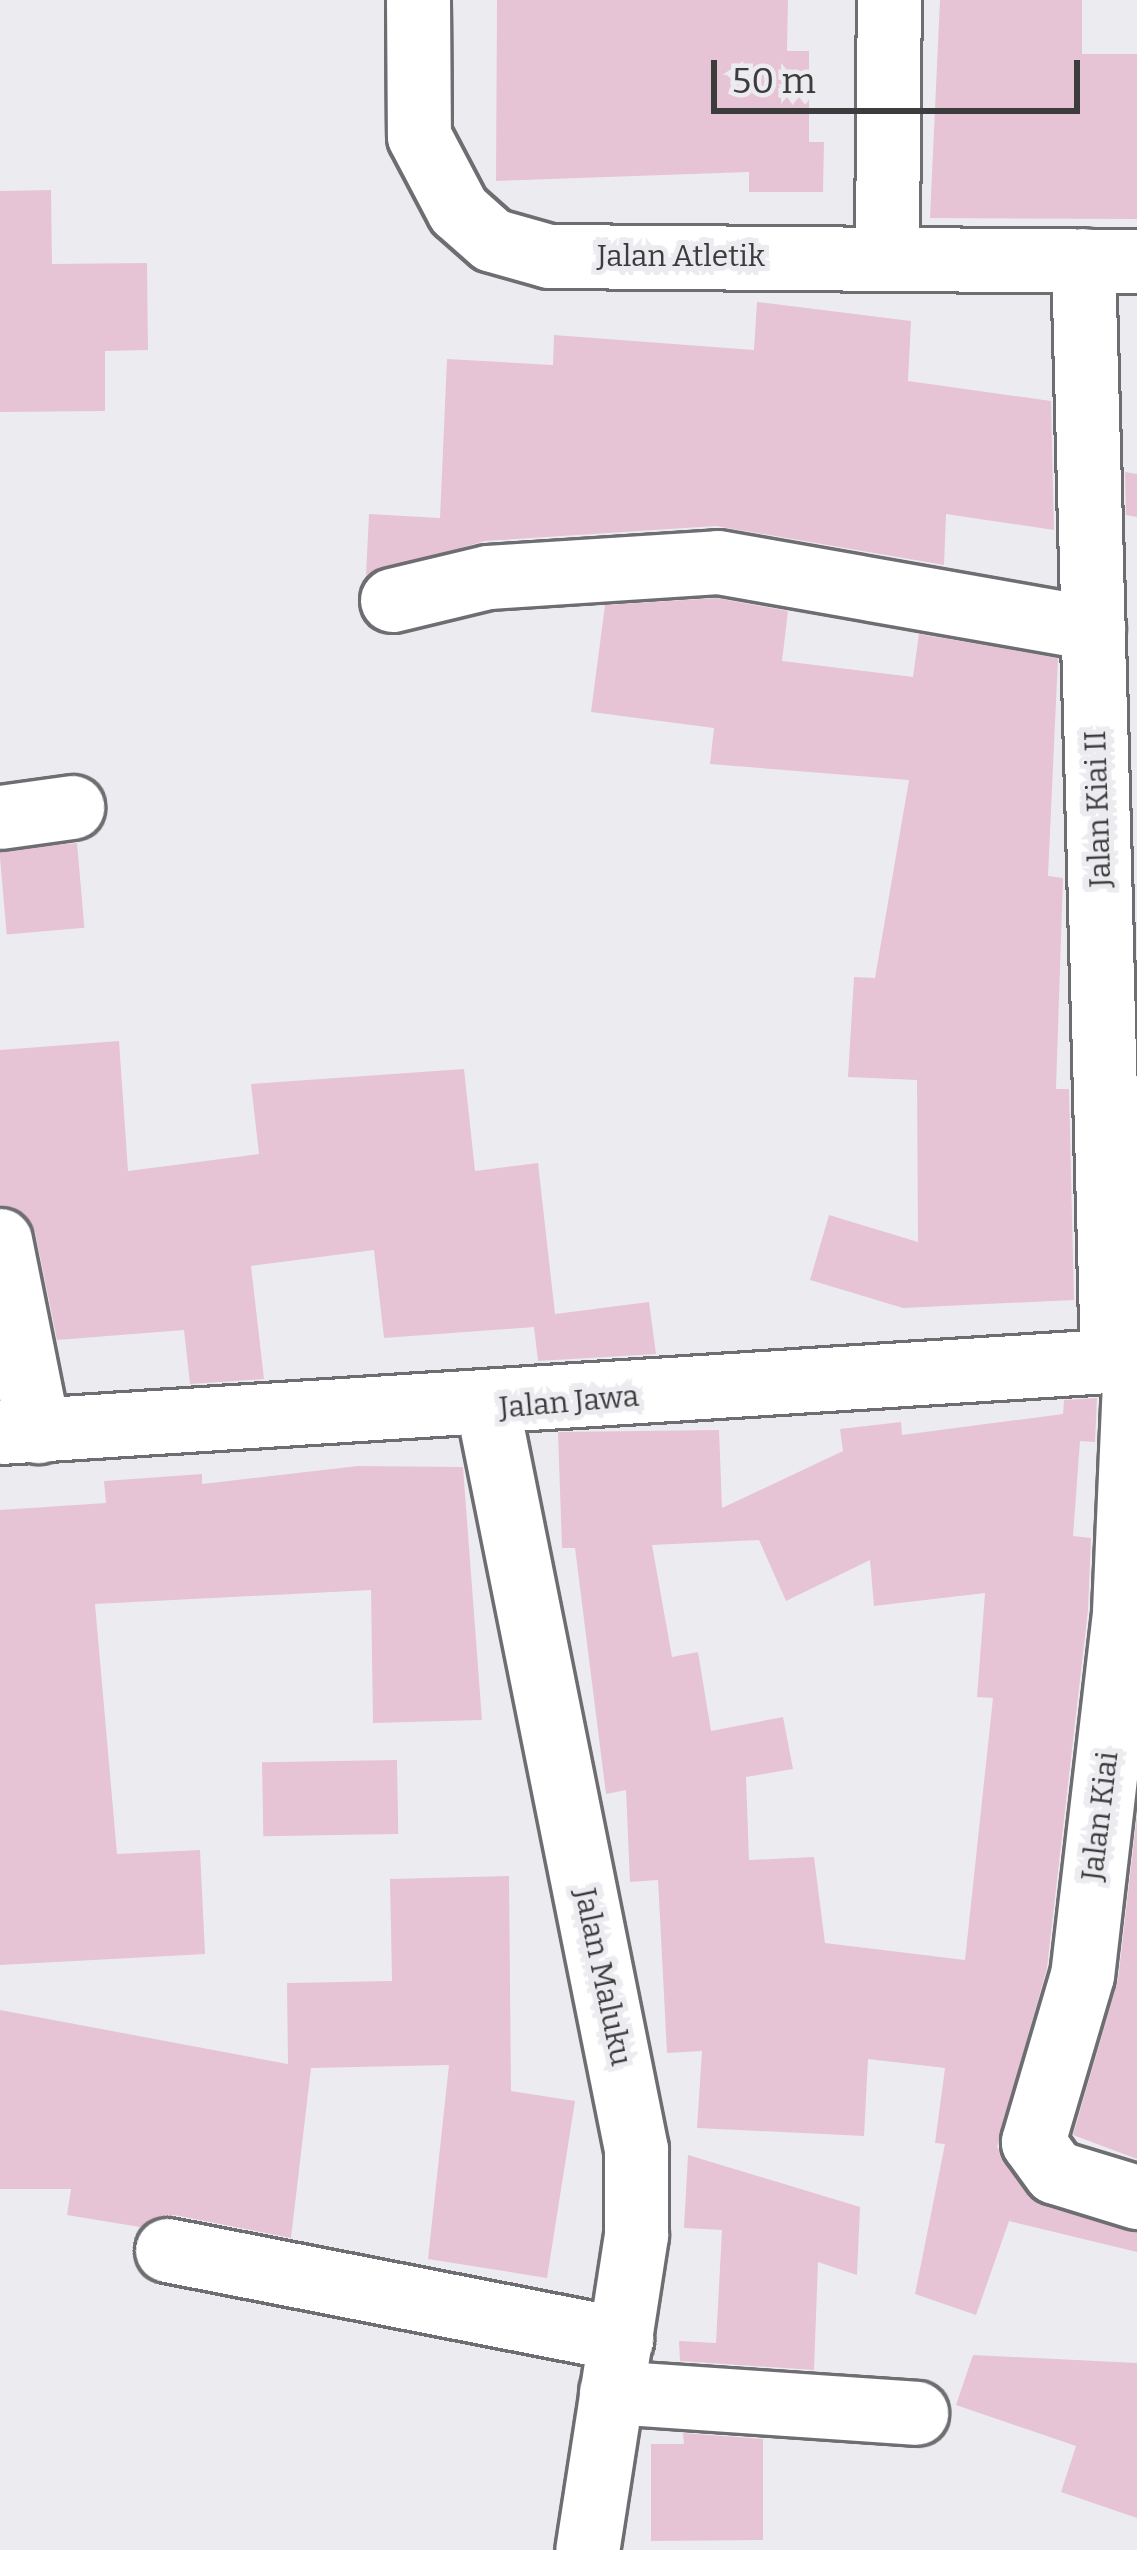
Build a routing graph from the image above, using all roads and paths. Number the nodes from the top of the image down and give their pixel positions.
1 (418, 0) edge
2 (889, 0) edge
3 (886, 256) junction
4 (1110, 261) edge
5 (392, 600) dead end
6 (1093, 628) junction
7 (71, 807) dead end
8 (0, 817) edge
9 (0, 1240) edge
10 (1128, 1359) edge
11 (488, 1409) junction
12 (19, 1431) edge
13 (1137, 2197) edge
14 (167, 2250) dead end
15 (616, 2365) junction
16 (916, 2413) dead end
17 (587, 2550) edge

1 - 3 street, Jalan Atletik
2 - 3 street
3 - 4 street, Jalan Atletik
4 - 6 street, Jalan Kiai II
5 - 6 street
6 - 10 street, Jalan Kiai II
7 - 8 street
9 - 12 street
10 - 11 street, Jalan Jawa
10 - 13 street, Jalan Kiai
11 - 12 street, Jalan Jawa
11 - 15 street, Jalan Maluku
14 - 15 street
15 - 16 street
15 - 17 street, Jalan Maluku

